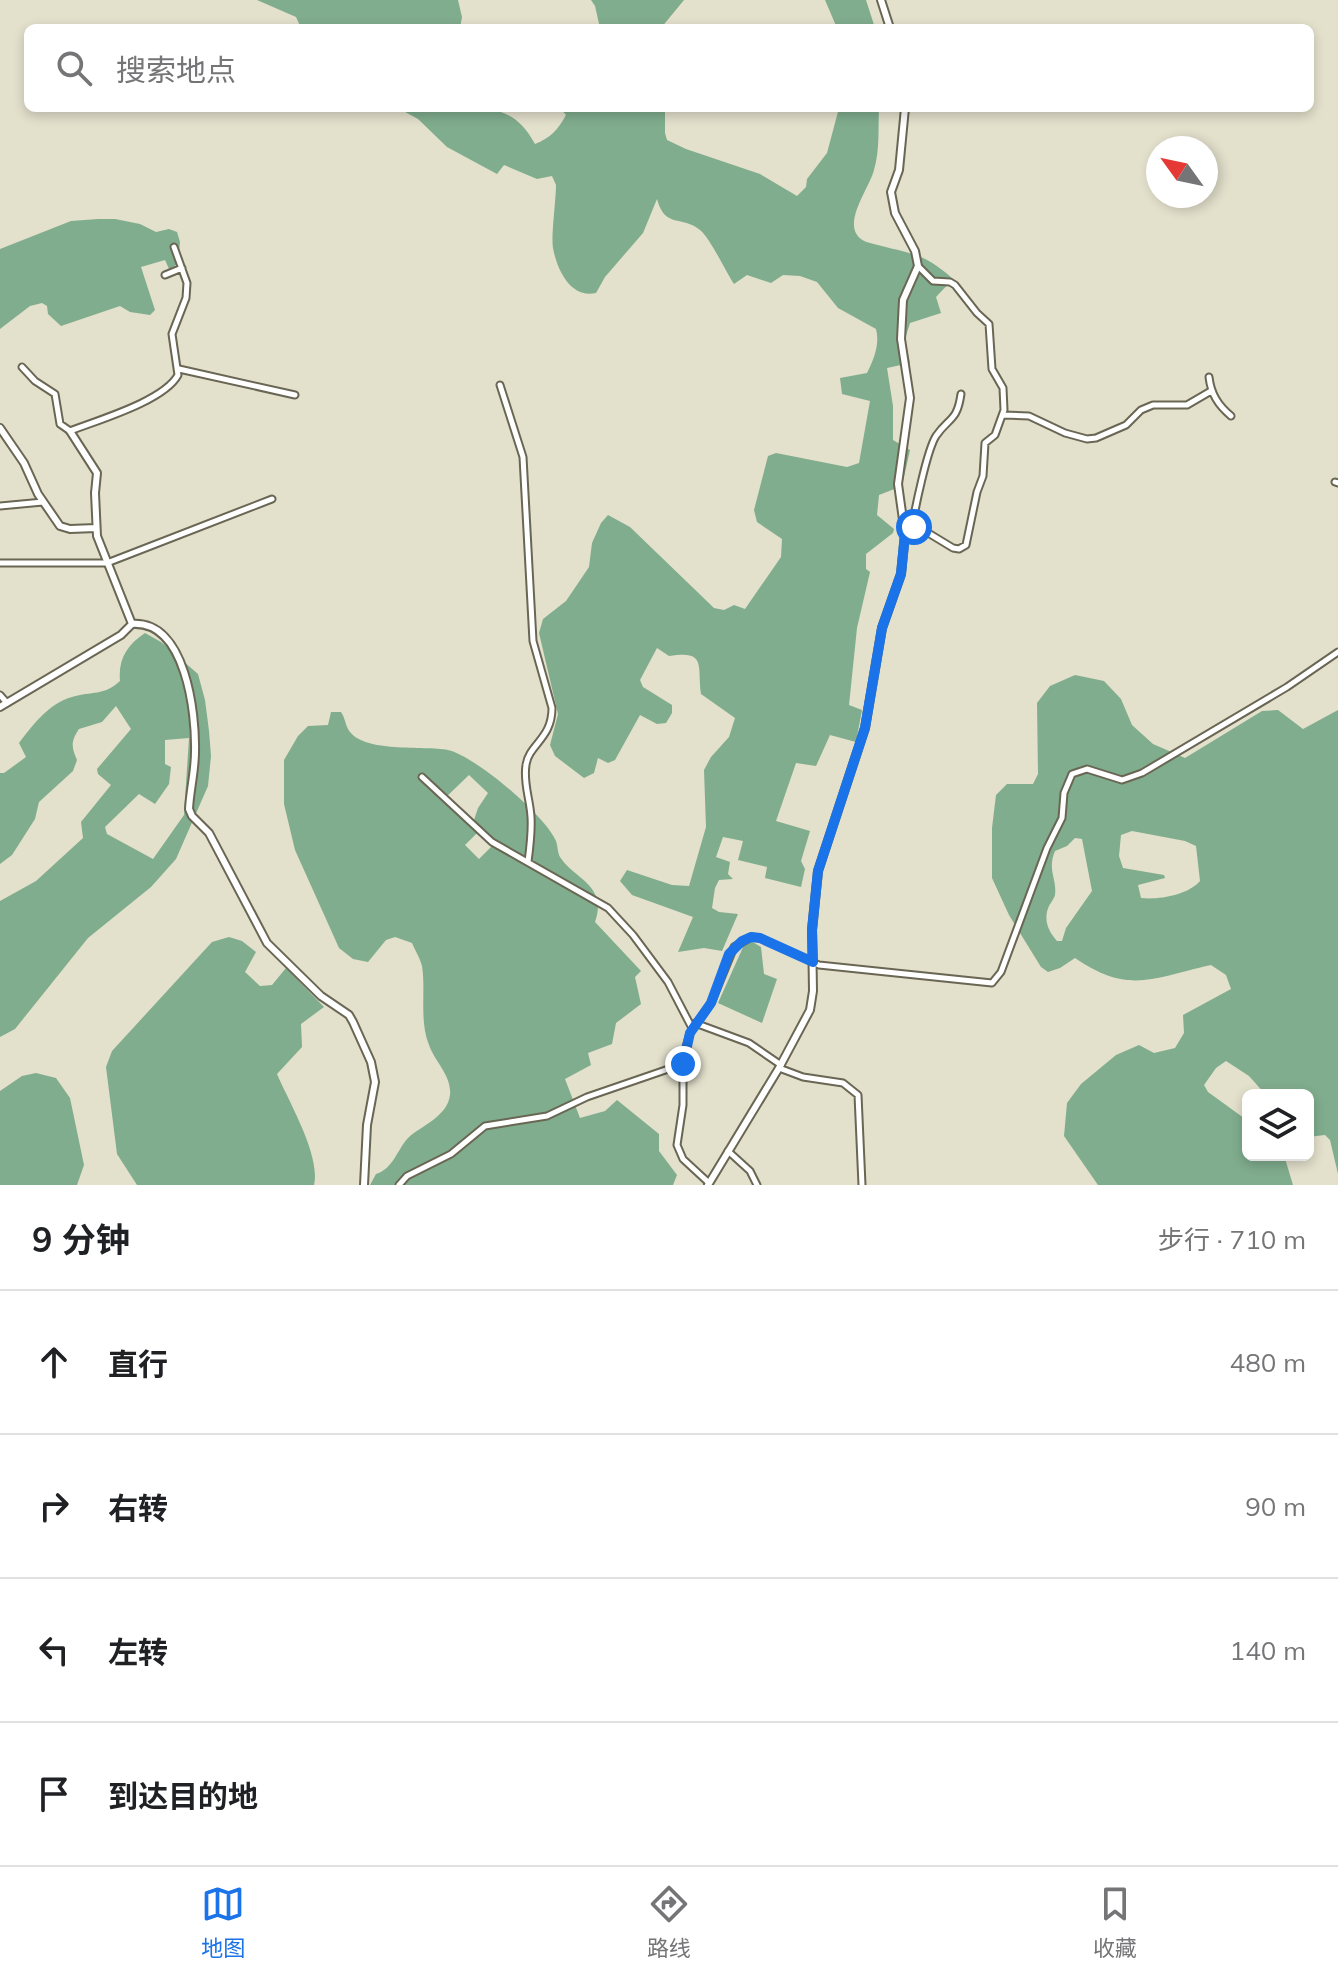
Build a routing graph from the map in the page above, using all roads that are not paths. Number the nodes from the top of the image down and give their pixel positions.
1 (881, 0) edge
2 (889, 24) edge
3 (905, 112) edge
4 (174, 247) dead end
5 (918, 266) junction
6 (182, 268) junction
7 (165, 275) dead end
8 (22, 367) dead end
9 (179, 369) junction
10 (1209, 377) dead end
11 (500, 385) dead end
12 (1211, 391) junction
13 (961, 394) dead end
14 (295, 395) dead end
15 (1003, 415) junction
16 (1231, 416) dead end
17 (0, 428) edge
18 (70, 431) junction
19 (272, 499) dead end
20 (43, 502) junction
21 (0, 506) edge
22 (96, 528) junction
23 (912, 528) junction
24 (905, 534) junction
25 (0, 563) edge
26 (107, 563) junction
27 (132, 624) junction
28 (1338, 652) edge
29 (0, 695) edge
30 (7, 703) junction
31 (0, 707) edge
32 (422, 777) dead end
33 (528, 862) junction
34 (813, 962) junction
35 (694, 1026) junction
36 (683, 1064) junction
37 (780, 1066) junction
38 (728, 1151) junction
39 (708, 1184) edge
40 (364, 1185) edge
41 (399, 1185) edge
42 (757, 1185) edge
43 (862, 1185) edge

1 - 2 street
3 - 5 street
4 - 6 street
5 - 15 street
5 - 24 street
6 - 7 street
6 - 9 street
8 - 18 street
9 - 14 street
9 - 18 street
10 - 12 street
11 - 33 street
12 - 15 street
12 - 16 street
13 - 23 street
15 - 23 street
17 - 20 street
18 - 22 street
19 - 26 street
20 - 21 street
20 - 22 street
22 - 26 street
23 - 24 street
24 - 34 street
25 - 26 street
26 - 27 street
27 - 30 street
27 - 40 street
28 - 34 street
29 - 30 street
30 - 31 street
32 - 33 street
33 - 35 street
34 - 35 street
34 - 37 street
35 - 36 street
35 - 37 street
36 - 39 street
36 - 41 street
37 - 38 street
37 - 43 street
38 - 39 street
38 - 42 street

